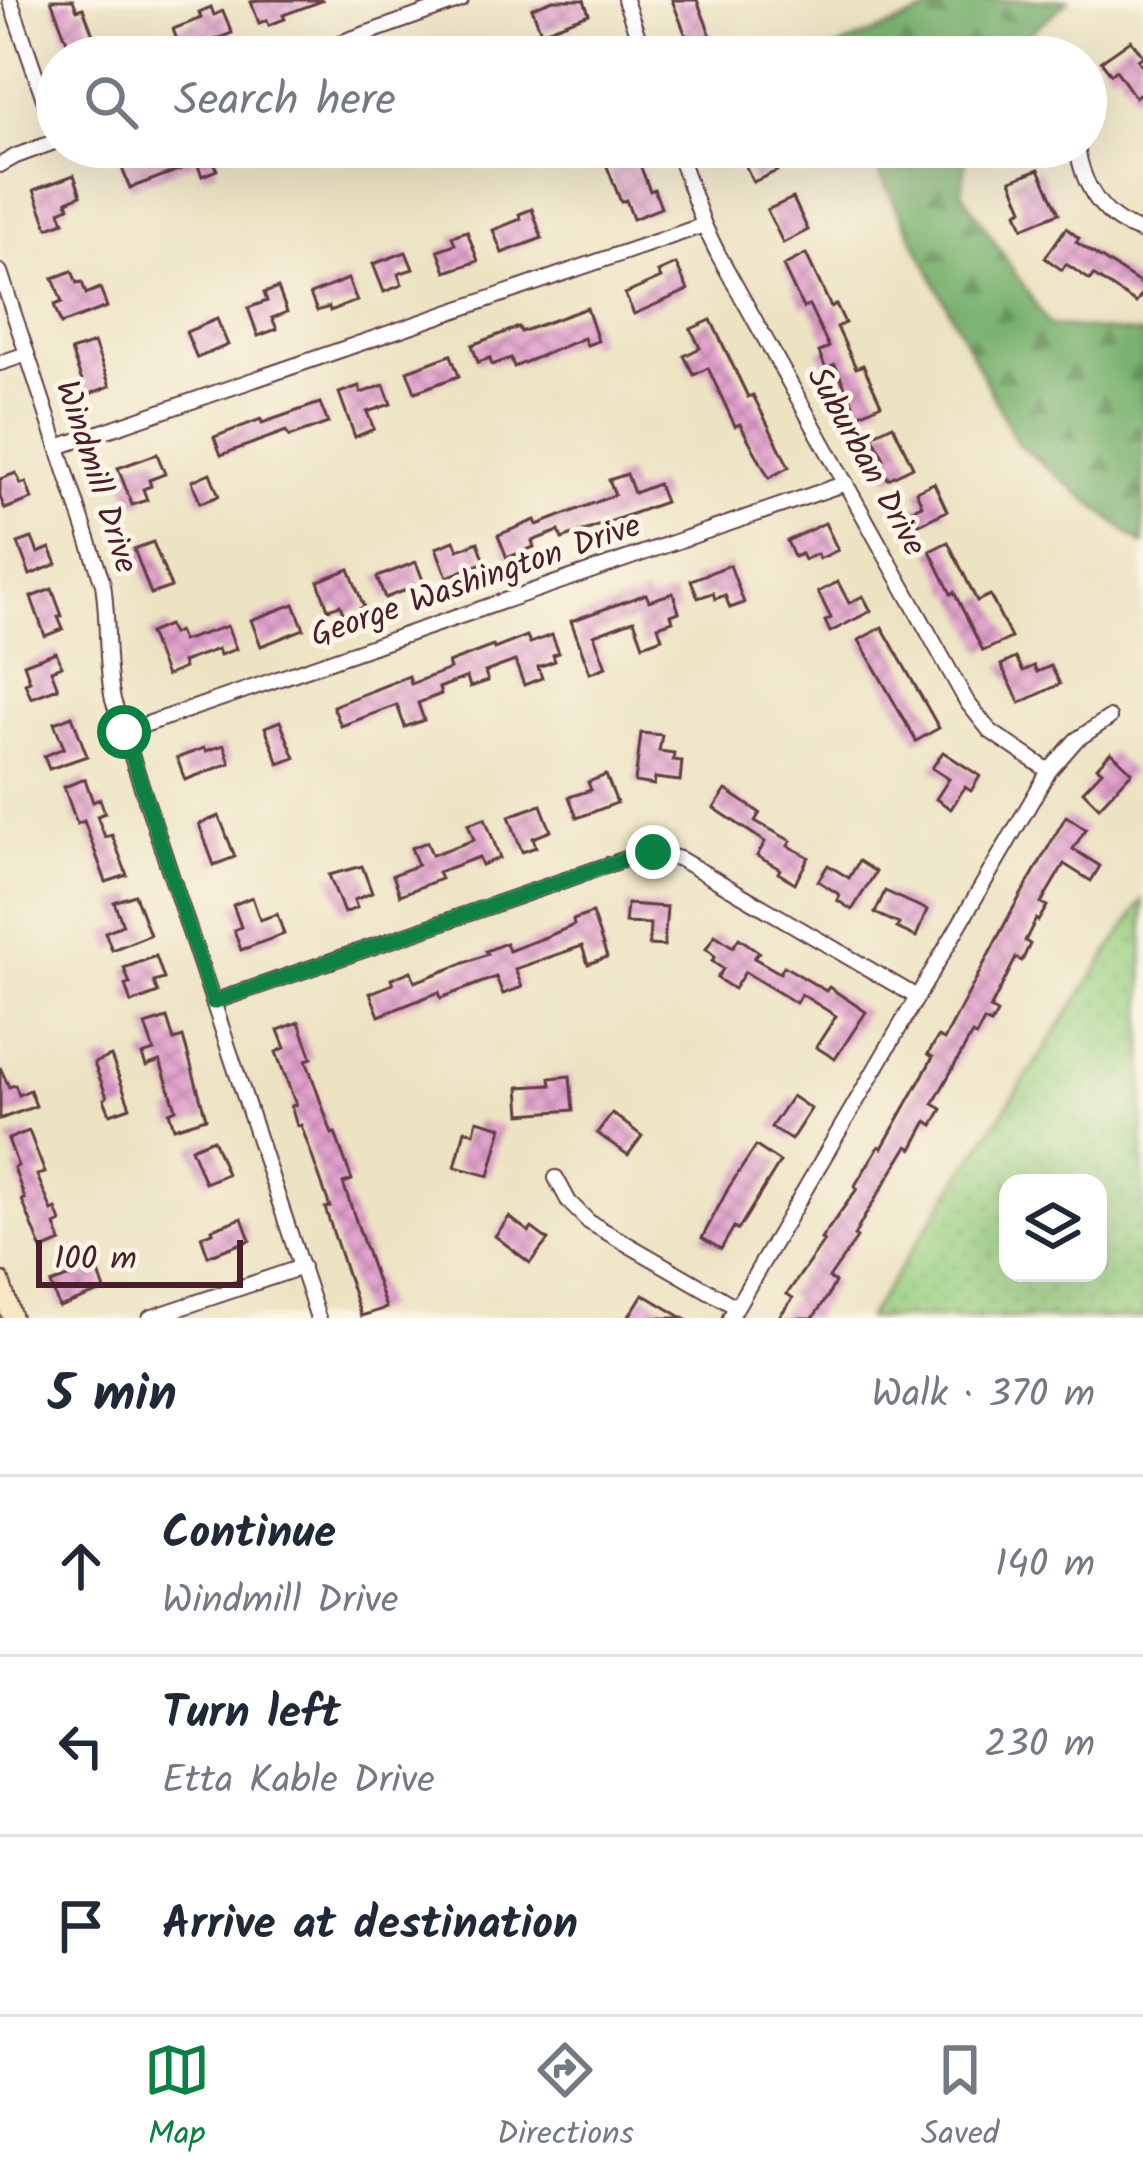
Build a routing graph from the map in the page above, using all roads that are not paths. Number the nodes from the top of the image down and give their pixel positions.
1 (10, 0) edge
2 (461, 0) edge
3 (625, 0) edge
4 (359, 36) edge
5 (638, 36) edge
6 (36, 77) edge
7 (36, 147) edge
8 (5, 159) edge
9 (684, 168) edge
10 (1083, 168) edge
11 (704, 224) junction
12 (1143, 232) edge
13 (0, 272) edge
14 (27, 354) junction
15 (0, 363) edge
16 (58, 447) junction
17 (846, 483) junction
18 (1109, 718) dead end
19 (124, 732) junction
20 (1048, 771) junction
21 (917, 997) junction
22 (213, 1002) junction
23 (556, 1178) dead end
24 (302, 1267) junction
25 (0, 1281) edge
26 (733, 1313) edge
27 (12, 1318) edge
28 (150, 1318) edge
29 (318, 1318) edge

1 - 6 street
2 - 4 street
3 - 5 street
7 - 8 street
9 - 11 street, Suburban Drive
10 - 12 street
11 - 16 street
11 - 17 street, Suburban Drive
13 - 14 street, Windmill Drive
14 - 15 street
14 - 16 street, Windmill Drive
16 - 19 street, Windmill Drive
17 - 19 street, George Washington Drive
17 - 20 street, Suburban Drive
18 - 20 street
19 - 22 street, Windmill Drive
20 - 21 street
21 - 22 street
21 - 26 street
22 - 24 street, Windmill Drive
23 - 26 street
24 - 28 street
24 - 29 street, Windmill Drive
25 - 27 street

